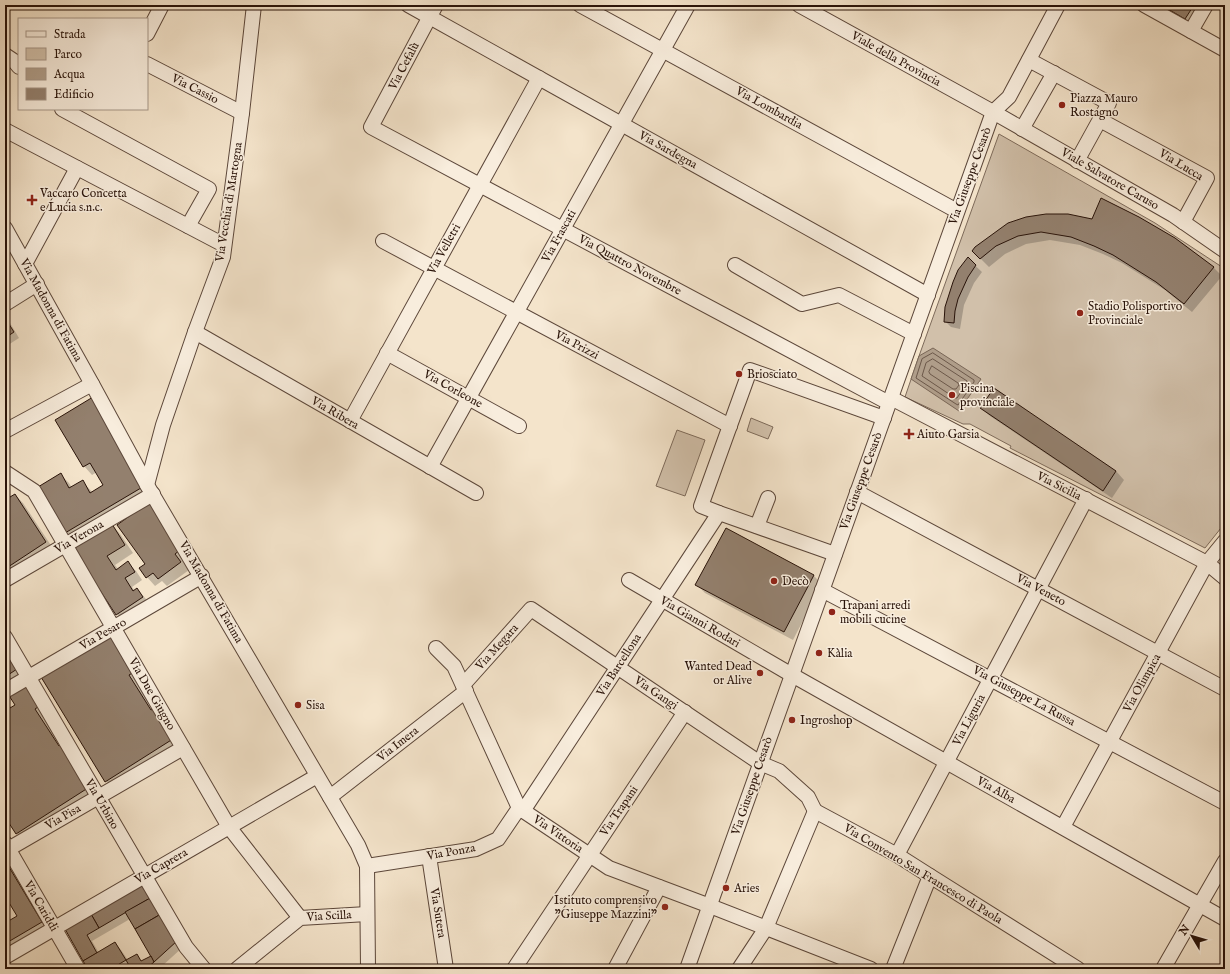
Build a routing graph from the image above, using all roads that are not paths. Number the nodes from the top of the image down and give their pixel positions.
1 (162, 5) edge
2 (254, 5) edge
3 (408, 5) edge
4 (580, 5) edge
5 (688, 5) edge
6 (799, 5) edge
7 (1058, 5) edge
8 (1144, 5) edge
9 (1206, 5) edge
10 (433, 11) edge
11 (1191, 31) junction
12 (148, 32) edge
13 (663, 50) junction
14 (1225, 50) edge
15 (5, 55) edge
16 (1029, 60) junction
17 (148, 65) edge
18 (18, 66) edge
19 (1054, 73) junction
20 (539, 78) junction
21 (64, 110) edge
22 (993, 112) junction
23 (242, 113) junction
24 (1100, 120) junction
25 (622, 124) junction
26 (371, 127) joint
27 (1022, 129) junction
28 (5, 130) edge
29 (1077, 161) junction
30 (77, 168) junction
31 (480, 185) junction
32 (957, 211) junction
33 (1183, 222) junction
34 (188, 226) junction
35 (5, 228) edge
36 (563, 230) junction
37 (383, 241) dead end
38 (224, 245) junction
39 (1225, 251) edge
40 (25, 264) junction
41 (735, 265) dead end
42 (434, 268) junction
43 (37, 284) junction
44 (928, 295) junction
45 (5, 304) edge
46 (517, 312) junction
47 (195, 332) junction
48 (914, 334) junction
49 (387, 353) junction
50 (90, 380) junction
51 (469, 398) junction
52 (890, 400) junction
53 (884, 418) junction
54 (5, 421) edge
55 (350, 421) junction
56 (725, 424) junction
57 (519, 426) dead end
58 (5, 431) edge
59 (430, 467) junction
60 (5, 472) edge
61 (150, 490) junction
62 (857, 492) junction
63 (476, 493) dead end
64 (768, 498) dead end
65 (1086, 499) junction
66 (717, 516) junction
67 (757, 526) junction
68 (1225, 541) edge
69 (65, 545) junction
70 (835, 554) junction
71 (1207, 563) junction
72 (202, 576) junction
73 (1225, 578) edge
74 (5, 580) edge
75 (629, 580) dead end
76 (1038, 589) junction
77 (822, 590) junction
78 (662, 599) junction
79 (531, 608) joint
80 (113, 628) junction
81 (5, 637) edge
82 (436, 648) dead end
83 (1158, 653) junction
84 (618, 667) junction
85 (792, 675) junction
86 (28, 677) junction
87 (991, 678) junction
88 (464, 688) junction
89 (1225, 689) edge
90 (5, 691) edge
91 (685, 712) junction
92 (1110, 742) junction
93 (183, 748) junction
94 (946, 762) junction
95 (760, 763) junction
96 (317, 776) junction
97 (98, 797) junction
98 (330, 797) junction
99 (1225, 802) edge
100 (521, 809) junction
101 (815, 811) junction
102 (229, 827) junction
103 (1063, 828) junction
104 (6, 847) edge
105 (590, 855) junction
106 (429, 856) junction
107 (896, 856) junction
108 (1225, 861) edge
109 (367, 866) junction
110 (144, 876) junction
111 (930, 876) junction
112 (659, 887) junction
113 (1200, 904) junction
114 (710, 906) junction
115 (367, 914) junction
116 (300, 918) junction
117 (1225, 919) edge
118 (54, 928) junction
119 (766, 928) junction
120 (5, 957) edge
121 (78, 969) edge
122 (204, 969) edge
123 (237, 969) edge
124 (368, 969) edge
125 (446, 969) edge
126 (514, 969) edge
127 (614, 969) edge
128 (687, 969) edge
129 (739, 969) edge
130 (871, 969) edge
131 (893, 969) edge
132 (1078, 969) edge
133 (1163, 969) edge

1 - 12 street
2 - 23 street, Via Vecchia di Martogna
3 - 10 street, Via Sardegna
4 - 13 street, Via Lombardia
5 - 13 street, Via Frascati
6 - 22 street, Viale della Provincia
7 - 16 street, Via Giuseppe Cesarò
8 - 11 street
9 - 11 street
10 - 20 street, Via Sardegna
10 - 26 street, Via Cefalù
11 - 14 street
13 - 25 street, Via Frascati
13 - 32 street, Via Lombardia
15 - 18 street
16 - 19 street
16 - 22 street, Via Giuseppe Cesarò
17 - 23 street, Via Cassio
19 - 24 street
19 - 27 street
20 - 25 street, Via Sardegna
20 - 31 street, Via Velletri
21 - 34 street
22 - 27 street, Viale Salvatore Caruso
22 - 32 street, Via Giuseppe Cesarò
23 - 38 street, Via Vecchia di Martogna
24 - 29 street
24 - 33 street, Via Lucca
25 - 36 street, Via Frascati
25 - 44 street, Via Sardegna
26 - 31 street, Via Quattro Novembre
27 - 29 street, Viale Salvatore Caruso
28 - 30 street
29 - 33 street, Viale Salvatore Caruso
30 - 34 street
30 - 40 street
31 - 36 street, Via Quattro Novembre
31 - 42 street, Via Velletri
32 - 44 street, Via Giuseppe Cesarò
33 - 39 street, Viale Salvatore Caruso
34 - 38 street
35 - 40 street, Via Madonna di Fatima
36 - 46 street, Via Frascati
36 - 52 street, Via Quattro Novembre
37 - 42 street, Via Prizzi
38 - 47 street, Via Vecchia di Martogna
40 - 43 street, Via Madonna di Fatima
41 - 48 street
42 - 46 street, Via Prizzi
42 - 49 street, Via Velletri
43 - 45 street
43 - 50 street, Via Madonna di Fatima
44 - 48 street, Via Giuseppe Cesarò
46 - 51 street, Via Frascati
46 - 56 street, Via Prizzi
47 - 55 street, Via Ribera
47 - 61 street, Via Vecchia di Martogna
48 - 52 street, Via Giuseppe Cesarò
49 - 51 street, Via Corleone
49 - 55 street, Via Velletri
50 - 54 street
50 - 58 street
50 - 61 street, Via Madonna di Fatima
51 - 57 street, Via Corleone
51 - 59 street, Via Frascati
52 - 53 street, Via Giuseppe Cesarò
52 - 65 street, Via Sicilia
53 - 56 street
53 - 62 street, Via Giuseppe Cesarò
55 - 59 street, Via Ribera
56 - 66 street
59 - 63 street, Via Ribera
60 - 69 street, Via Due Giugno
61 - 69 street, Via Verona
61 - 72 street, Via Madonna di Fatima
62 - 70 street, Via Giuseppe Cesarò
62 - 76 street, Via Veneto
64 - 67 street
65 - 71 street, Via Sicilia
65 - 76 street, Via Liguria
66 - 67 street
66 - 78 street, Via Barcellona
67 - 70 street
68 - 71 street, Via Olimpica
69 - 74 street, Via Verona
69 - 80 street, Via Due Giugno
70 - 77 street, Via Giuseppe Cesarò
71 - 73 street, Via Sicilia
71 - 83 street, Via Olimpica
72 - 80 street, Via Pesaro
72 - 96 street, Via Madonna di Fatima
75 - 78 street, Via Gianni Rodari
76 - 83 street, Via Veneto
76 - 87 street, Via Liguria
77 - 85 street, Via Giuseppe Cesarò
77 - 87 street, Via Giuseppe La Russa
78 - 84 street, Via Barcellona
78 - 85 street, Via Gianni Rodari
79 - 84 street, Via Gangi
79 - 88 street, Via Megara
80 - 86 street, Via Pesaro
80 - 93 street, Via Due Giugno
81 - 86 street, Via Urbino
82 - 88 street
83 - 89 street, Via Veneto
83 - 92 street, Via Olimpica
84 - 91 street, Via Gangi
84 - 100 street, Via Barcellona
85 - 94 street, Via Alba
85 - 95 street, Via Giuseppe Cesarò
86 - 90 street, Via Pesaro
86 - 97 street, Via Urbino
87 - 92 street, Via Giuseppe La Russa
87 - 94 street, Via Liguria
88 - 98 street, Via Imera
88 - 100 street
91 - 95 street, Via Gangi
91 - 105 street, Via Trapani
92 - 99 street, Via Giuseppe La Russa
92 - 103 street, Via Olimpica
93 - 97 street, Via Pisa
93 - 102 street, Via Due Giugno
94 - 103 street, Via Alba
94 - 107 street, Via Liguria
95 - 101 street, Via Gangi
95 - 114 street, Via Giuseppe Cesarò
96 - 98 street, Via Madonna di Fatima
96 - 102 street, Via Caprera
97 - 104 street, Via Pisa
97 - 110 street, Via Urbino
98 - 109 street, Via Madonna di Fatima
100 - 105 street, Via Vittoria
100 - 106 street, Via Ponza
101 - 107 street, Via Convento San Francesco di Paola
101 - 119 street
102 - 110 street, Via Caprera
102 - 116 street, Via Due Giugno
103 - 113 street, Via Alba
104 - 118 street, Via Cariddi
105 - 112 street, Via Vittoria
105 - 126 street, Via Trapani
106 - 109 street, Via Ponza
106 - 125 street, Via Sutera
107 - 111 street, Via Convento San Francesco di Paola
108 - 113 street
109 - 115 street, Via Madonna di Fatima
110 - 118 street, Via Caprera
110 - 122 street, Via Urbino
111 - 131 street
111 - 132 street, Via Convento San Francesco di Paola
112 - 114 street, Via Vittoria
112 - 127 street
113 - 117 street, Via Alba
113 - 133 street
114 - 119 street, Via Vittoria
114 - 128 street, Via Giuseppe Cesarò
115 - 116 street, Via Scilla
115 - 124 street, Via Madonna di Fatima
116 - 123 street, Via Scilla
118 - 120 street, Via Caprera
118 - 121 street, Via Cariddi
119 - 129 street
119 - 130 street, Via Vittoria

